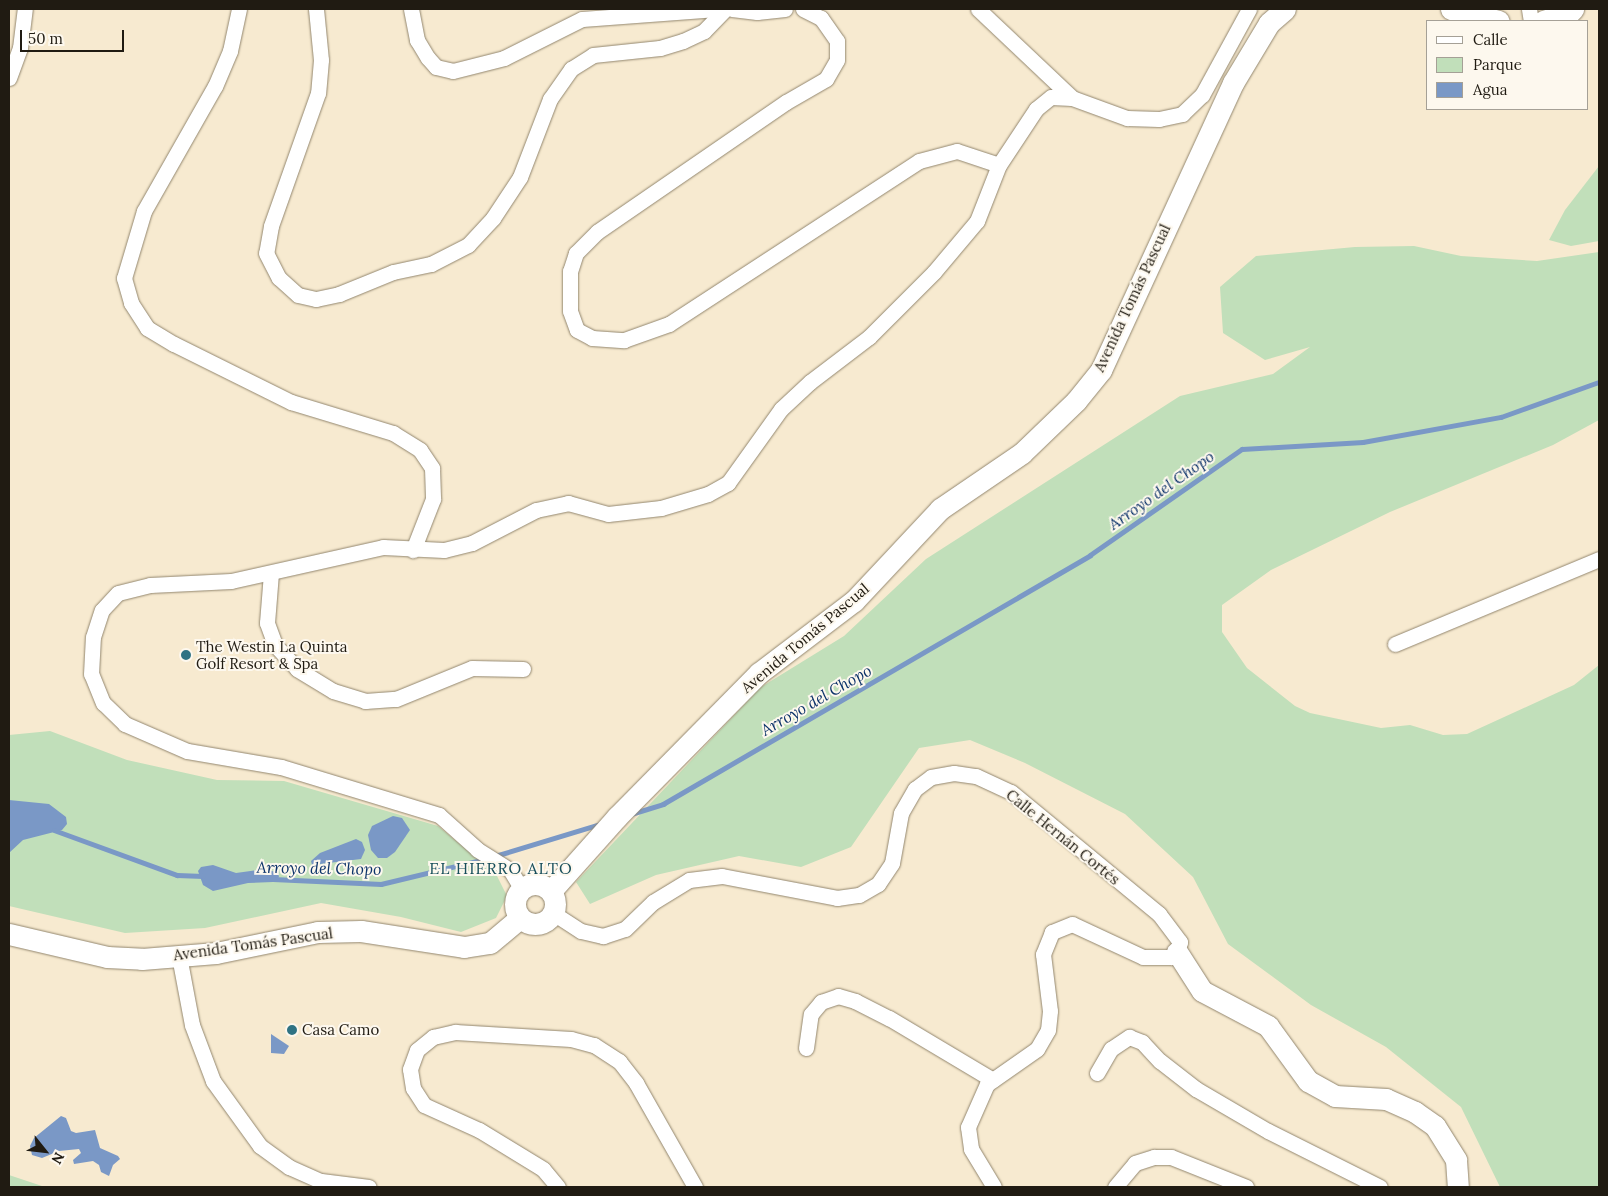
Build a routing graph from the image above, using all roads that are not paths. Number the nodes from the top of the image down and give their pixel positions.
1 (25, 9) edge
2 (239, 9) edge
3 (316, 9) edge
4 (411, 9) edge
5 (717, 9) edge
6 (724, 9) edge
7 (732, 9) edge
8 (785, 9) edge
9 (803, 9) edge
10 (978, 9) edge
11 (1250, 9) edge
12 (1285, 9) edge
13 (1451, 9) edge
14 (1573, 9) edge
15 (1495, 20) edge
16 (1546, 20) edge
17 (9, 78) edge
18 (1072, 98) junction
19 (998, 166) junction
20 (413, 550) junction
21 (1599, 559) edge
22 (271, 573) junction
23 (1395, 644) dead end
24 (523, 669) dead end
25 (521, 888) junction
26 (551, 891) junction
27 (553, 913) junction
28 (520, 918) junction
29 (9, 934) edge
30 (1177, 952) junction
31 (178, 956) junction
32 (806, 1048) dead end
33 (1097, 1073) dead end
34 (993, 1080) junction
35 (370, 1187) edge
36 (558, 1187) edge
37 (695, 1187) edge
38 (994, 1187) edge
39 (1114, 1187) edge
40 (1246, 1187) edge
41 (1380, 1187) edge
42 (1458, 1187) edge

1 - 17 street
2 - 20 street
3 - 6 street
4 - 5 street
7 - 8 street
9 - 19 street
10 - 18 street
11 - 18 street
12 - 26 street, Avenida Tomás Pascual
13 - 15 street
14 - 16 street
18 - 19 street
19 - 20 street
20 - 22 street
21 - 23 street
22 - 24 street
22 - 25 street
25 - 26 street
25 - 28 street
26 - 27 street
27 - 28 street
27 - 30 street, Calle Hernán Cortés
28 - 31 street, Avenida Tomás Pascual
29 - 31 street, Avenida Tomás Pascual
30 - 34 street
30 - 42 street
31 - 35 street
32 - 34 street
33 - 41 street
34 - 38 street
36 - 37 street
39 - 40 street

